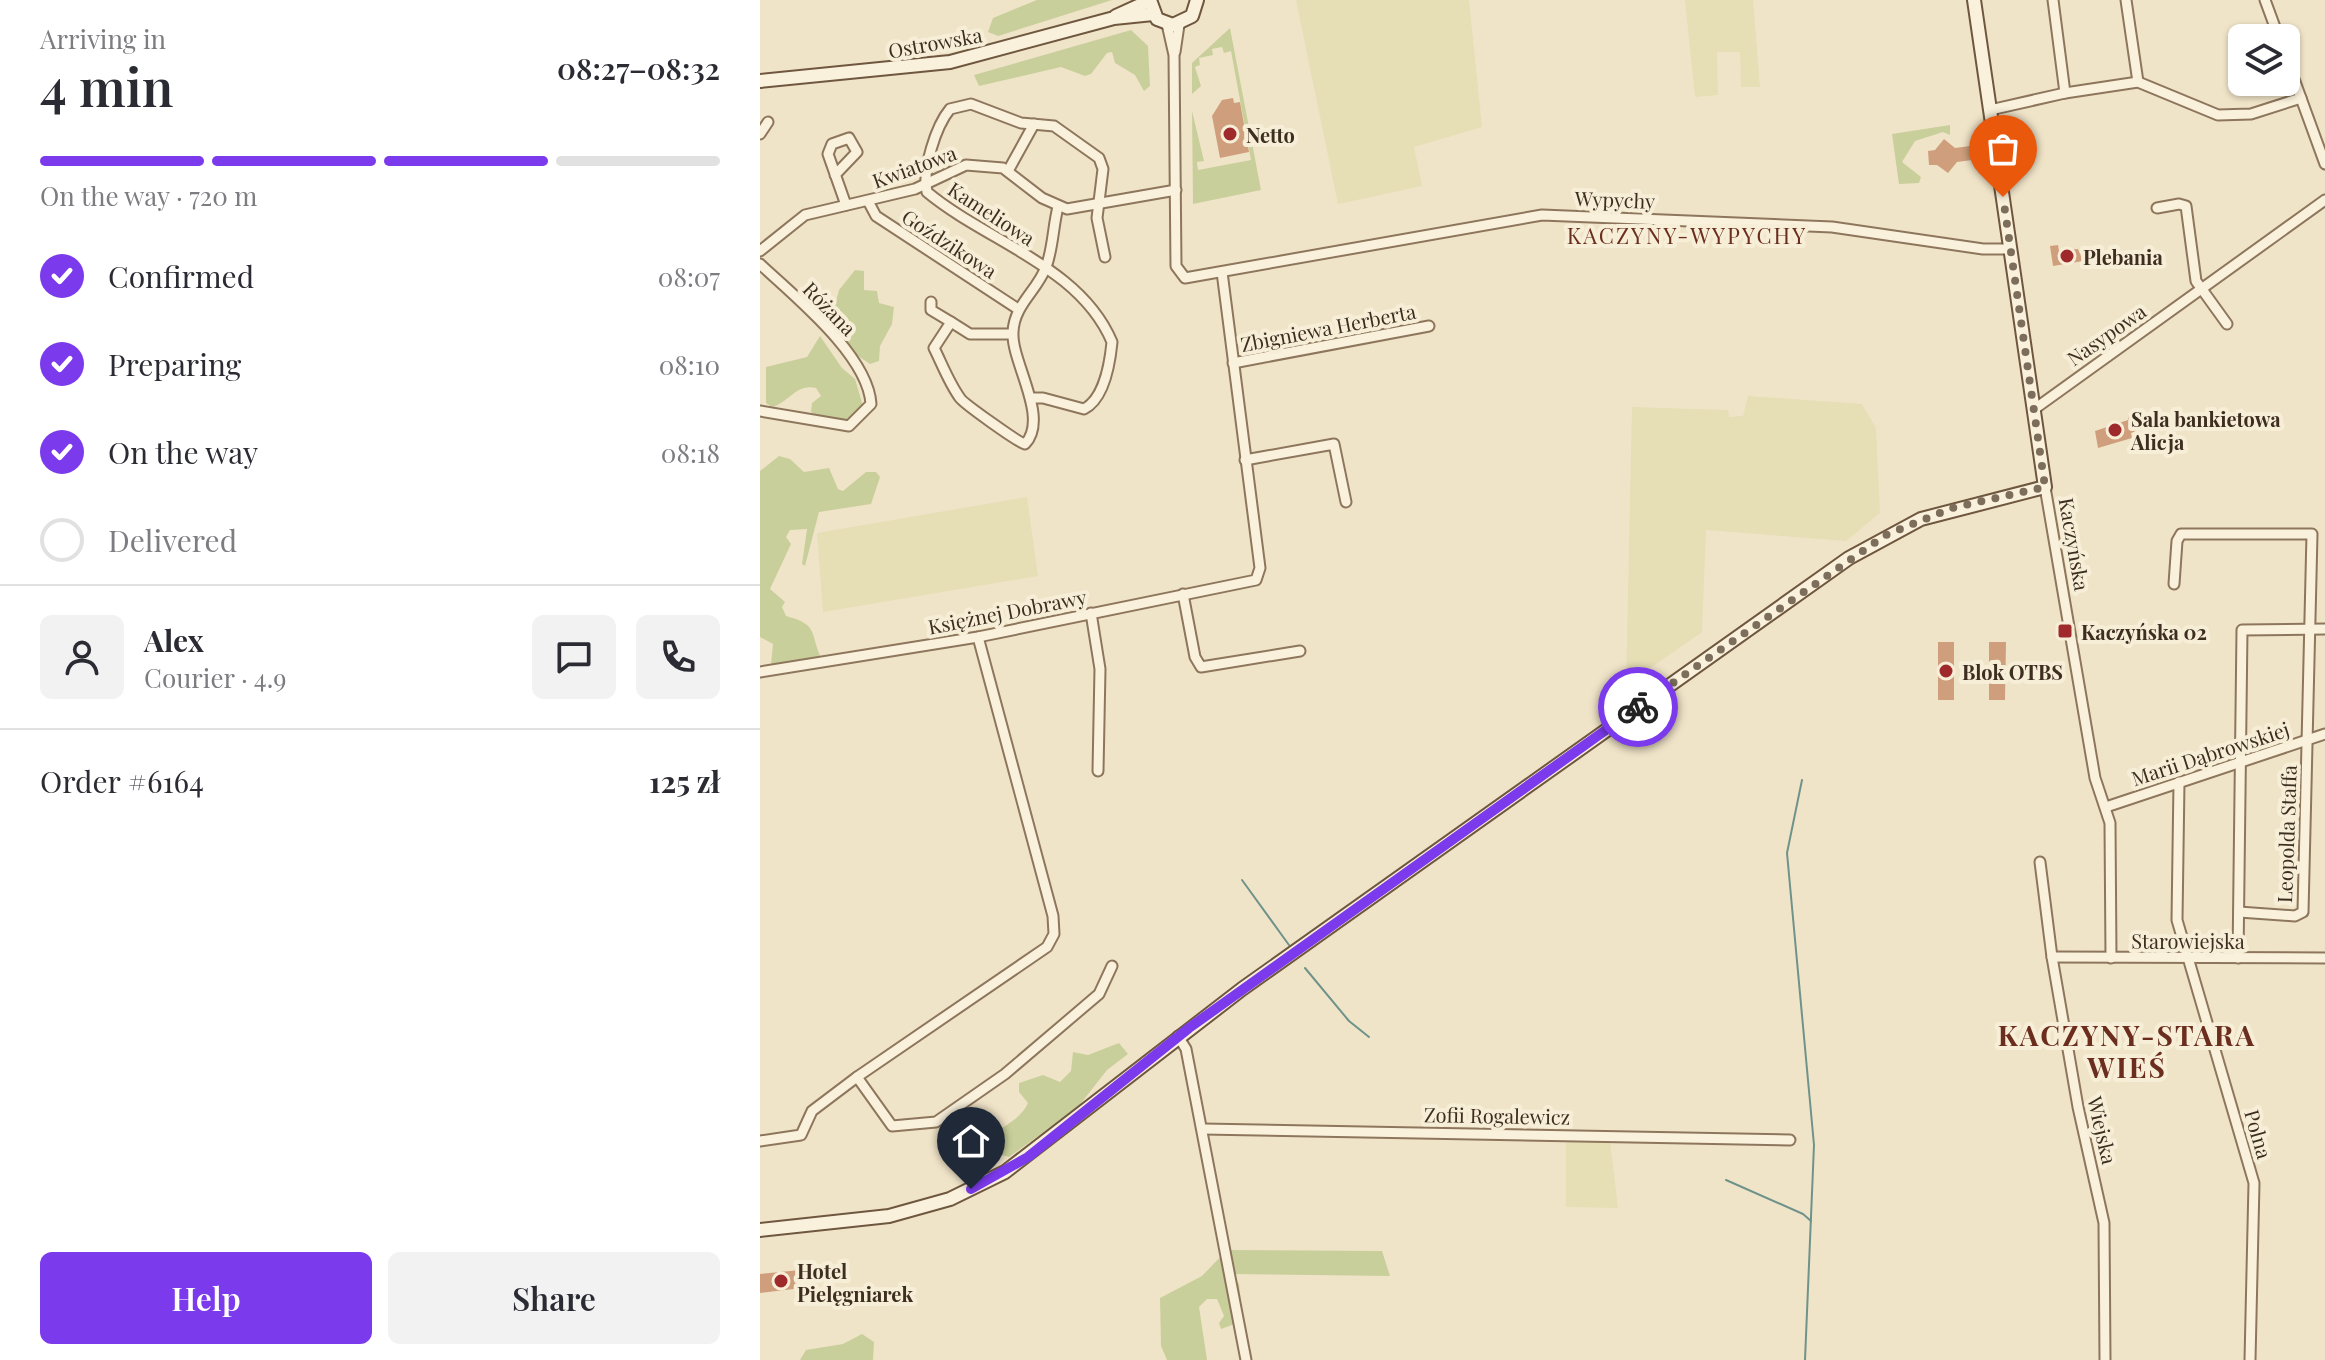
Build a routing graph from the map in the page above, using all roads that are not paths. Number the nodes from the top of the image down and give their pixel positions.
1 (1974, 0) edge
2 (2053, 0) edge
3 (2126, 0) edge
4 (2265, 0) edge
5 (1199, 1) edge
6 (1151, 5) edge
7 (1173, 24) junction
8 (2274, 24) edge
9 (760, 81) edge
10 (2138, 82) junction
11 (2065, 93) junction
12 (2301, 98) joint
13 (1990, 110) junction
14 (768, 122) dead end
15 (1034, 124) junction
16 (760, 134) edge
17 (2325, 164) edge
18 (1008, 171) junction
19 (835, 175) dead end
20 (926, 183) junction
21 (1176, 190) junction
22 (2325, 200) edge
23 (868, 201) junction
24 (846, 205) junction
25 (1097, 206) junction
26 (1058, 207) junction
27 (2157, 208) dead end
28 (2010, 249) junction
29 (760, 251) edge
30 (1105, 257) dead end
31 (760, 264) edge
32 (1045, 270) junction
33 (1222, 272) junction
34 (2201, 289) junction
35 (931, 302) dead end
36 (1018, 309) junction
37 (951, 322) junction
38 (2227, 324) dead end
39 (1429, 326) dead end
40 (1013, 334) junction
41 (1233, 363) junction
42 (1031, 398) junction
43 (2033, 410) junction
44 (760, 411) edge
45 (1245, 460) junction
46 (2045, 487) junction
47 (1346, 502) dead end
48 (2174, 584) dead end
49 (1183, 594) junction
50 (1091, 613) junction
51 (2325, 629) edge
52 (2308, 630) junction
53 (978, 637) junction
54 (1300, 651) dead end
55 (760, 672) edge
56 (2325, 734) edge
57 (2306, 740) junction
58 (2240, 762) junction
59 (1098, 771) dead end
60 (2179, 782) junction
61 (2106, 807) junction
62 (2040, 862) dead end
63 (2239, 912) junction
64 (2052, 957) junction
65 (2111, 958) junction
66 (2187, 958) junction
67 (2238, 958) junction
68 (2325, 958) edge
69 (1112, 966) dead end
70 (1178, 1036) junction
71 (857, 1077) junction
72 (1203, 1129) junction
73 (1790, 1140) dead end
74 (760, 1141) edge
75 (760, 1230) edge
76 (1246, 1360) edge
77 (2105, 1360) edge
78 (2250, 1360) edge

1 - 13 street, Kaczyńska
2 - 11 street
3 - 10 street
4 - 8 street
5 - 7 street
6 - 7 street
6 - 9 street, Ostrowska
7 - 21 street
10 - 11 street
10 - 12 street
11 - 13 street
12 - 17 street
13 - 28 street, Kaczyńska
14 - 16 street
15 - 18 street
15 - 20 street
15 - 25 street
18 - 20 street, Kwiatowa
18 - 26 street, Kwiatowa
19 - 24 street
20 - 23 street, Kwiatowa
20 - 32 street, Kameliowa
21 - 25 street
21 - 33 street, Wypychy
22 - 34 street, Nasypowa
23 - 24 street, Kwiatowa
23 - 36 street, Goździkowa
24 - 29 street, Kwiatowa
25 - 26 street
25 - 30 street
26 - 32 street
27 - 34 street
28 - 33 street, Wypychy
28 - 43 street, Kaczyńska
31 - 44 street, Różana
32 - 36 street
32 - 42 street
33 - 41 street
34 - 38 street
34 - 43 street, Nasypowa
35 - 37 street
36 - 40 street
37 - 40 street
37 - 42 street
39 - 41 street, Zbigniewa Herberta
40 - 42 street
41 - 45 street
43 - 46 street, Kaczyńska
45 - 47 street
45 - 49 street, Księżnej Dobrawy
46 - 61 street, Kaczyńska
46 - 70 street
48 - 52 street
49 - 50 street, Księżnej Dobrawy
49 - 54 street
50 - 53 street, Księżnej Dobrawy
50 - 59 street
51 - 52 street
52 - 57 street
52 - 58 street
53 - 55 street, Księżnej Dobrawy
53 - 71 street
56 - 57 street, Marii Dąbrowskiej
57 - 58 street, Marii Dąbrowskiej
57 - 63 street, Leopolda Staffa
58 - 60 street, Marii Dąbrowskiej
58 - 63 street
60 - 61 street, Marii Dąbrowskiej
60 - 66 street, Polna
61 - 65 street, Kaczyńska
62 - 64 street, Wiejska
63 - 67 street
64 - 65 street, Starowiejska
64 - 77 street, Wiejska
65 - 66 street, Starowiejska
66 - 67 street, Starowiejska
66 - 78 street, Polna
67 - 68 street, Starowiejska
69 - 71 street
70 - 72 street
70 - 75 street
71 - 74 street
72 - 73 street, Zofii Rogalewicz
72 - 76 street

